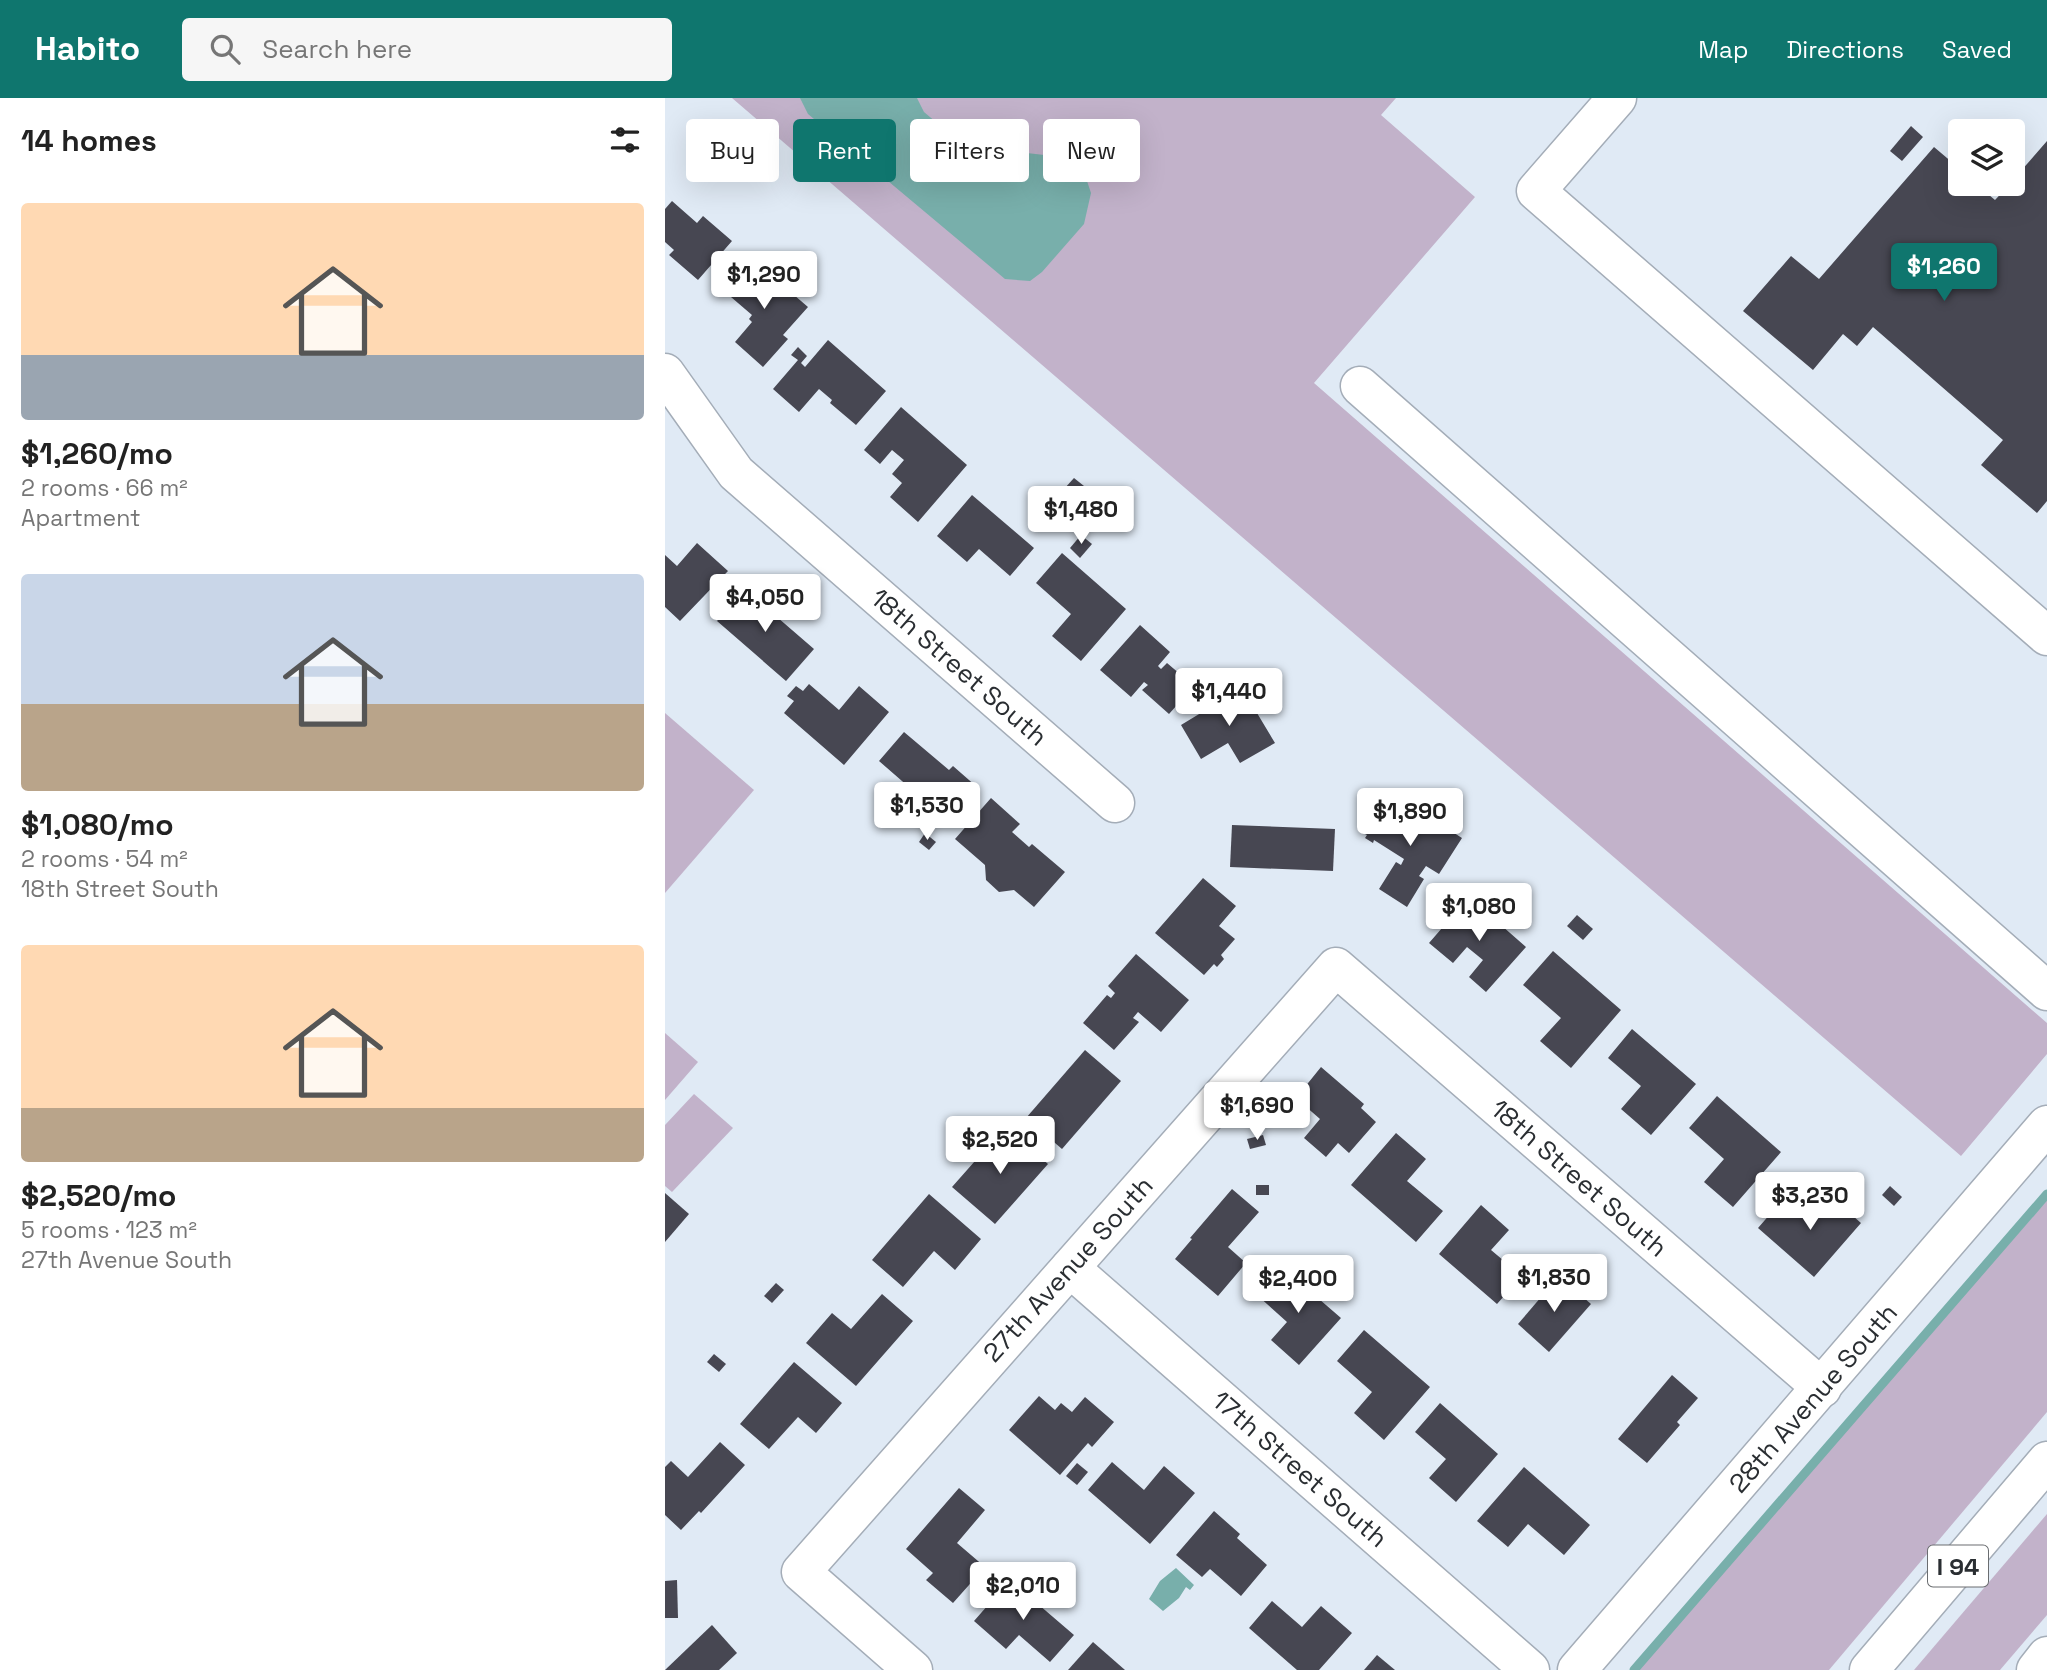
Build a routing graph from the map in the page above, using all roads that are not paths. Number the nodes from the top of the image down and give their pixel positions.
1 (1617, 98) edge
2 (665, 373) edge
3 (1360, 386) dead end
4 (2047, 636) edge
5 (1115, 803) dead end
6 (1336, 967) joint
7 (2047, 991) edge
8 (2047, 1125) edge
9 (1070, 1268) junction
10 (1822, 1388) junction
11 (2047, 1461) edge
12 (2047, 1656) edge
13 (913, 1670) edge
14 (1530, 1670) edge
15 (1577, 1670) edge
16 (1869, 1670) edge
17 (2036, 1670) edge

1 - 4 main road
2 - 5 main road, 18th Street South
3 - 7 main road
6 - 9 main road, 27th Avenue South
6 - 10 main road, 18th Street South
8 - 10 main road, 28th Avenue South
9 - 13 main road, 27th Avenue South
9 - 14 main road, 17th Street South
10 - 15 main road, 28th Avenue South
11 - 16 main road, I 94
12 - 17 main road

